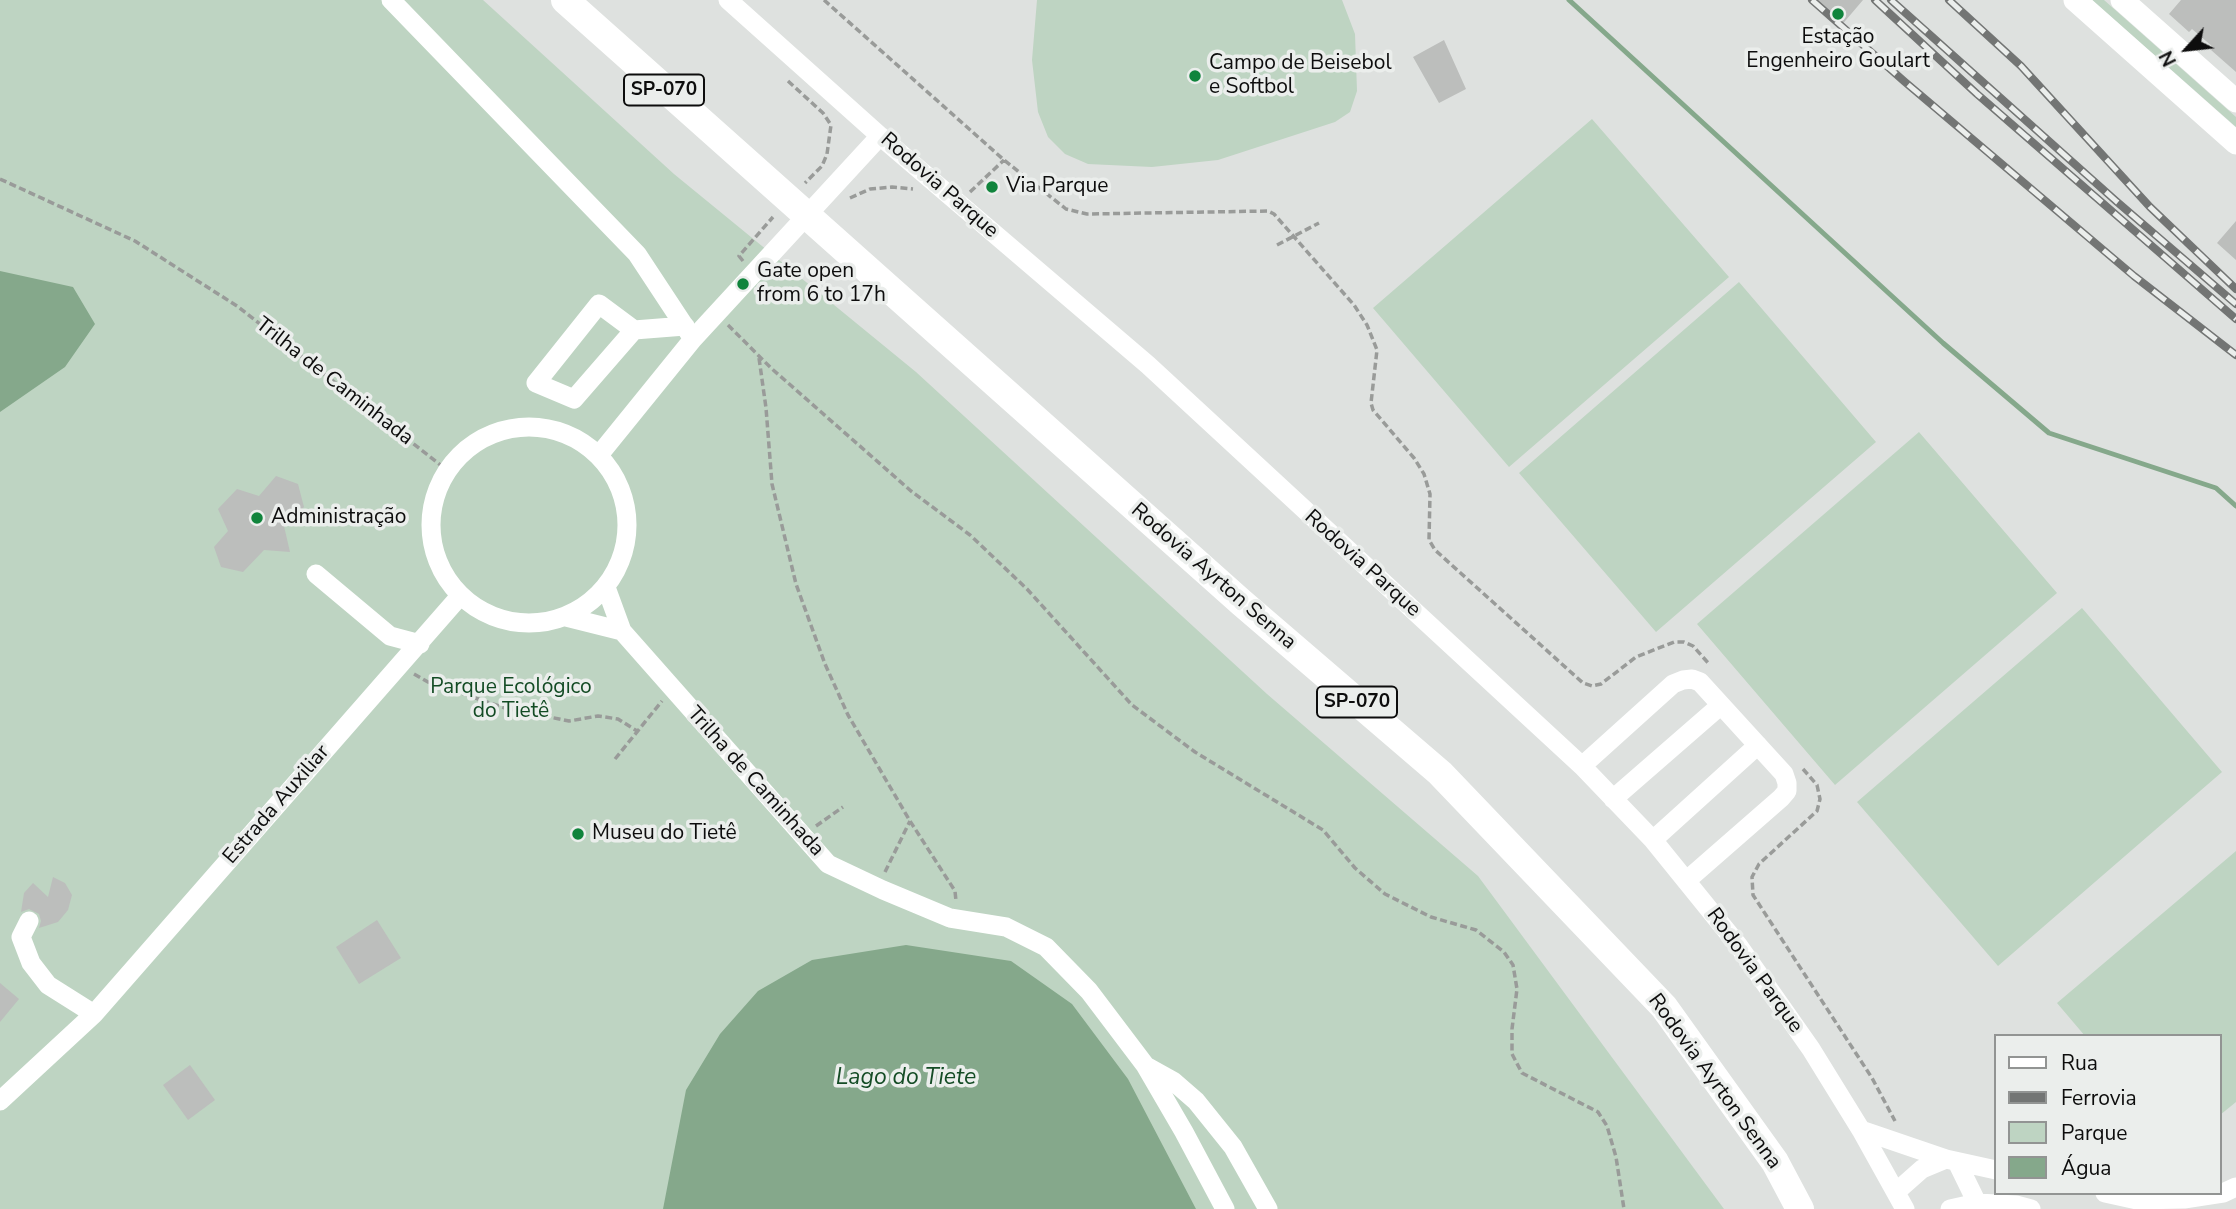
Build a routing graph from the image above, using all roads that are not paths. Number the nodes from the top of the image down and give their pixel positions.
1 (391, 0) edge
2 (565, 0) edge
3 (728, 0) edge
4 (2075, 0) edge
5 (2122, 0) edge
6 (2236, 101) edge
7 (880, 136) junction
8 (2236, 142) edge
9 (635, 330) junction
10 (689, 333) junction
11 (599, 455) junction
12 (316, 574) dead end
13 (607, 590) junction
14 (460, 596) junction
15 (566, 617) junction
16 (622, 631) junction
17 (420, 644) junction
18 (1721, 705) junction
19 (1758, 745) junction
20 (1582, 766) junction
21 (1613, 799) junction
22 (1653, 841) junction
23 (1686, 881) junction
24 (29, 921) dead end
25 (94, 1014) junction
26 (1144, 1065) junction
27 (1, 1098) edge
28 (1861, 1130) junction
29 (1952, 1161) junction
30 (1994, 1171) edge
31 (2114, 1195) edge
32 (2210, 1195) edge
33 (1900, 1201) edge
34 (1977, 1203) junction
35 (2021, 1203) edge
36 (1225, 1209) edge
37 (1268, 1209) edge
38 (1800, 1209) edge
39 (1950, 1209) edge

1 - 10 street
2 - 38 highway, Rodovia Ayrton Senna / SP-070
3 - 7 street, Rodovia Parque
4 - 8 main road
5 - 6 main road
7 - 10 street
7 - 20 street, Rodovia Parque
9 - 9 street
9 - 10 street
10 - 11 street
11 - 13 street
11 - 14 street
12 - 17 street
13 - 15 street
13 - 16 street, Trilha de Caminhada
14 - 15 street
14 - 17 street, Estrada Auxiliar
15 - 16 street
16 - 26 street, Trilha de Caminhada
17 - 25 street, Estrada Auxiliar
18 - 19 street
18 - 20 street
18 - 21 street
19 - 22 street
19 - 23 street
20 - 21 street, Rodovia Parque
21 - 22 street, Rodovia Parque
22 - 23 street, Rodovia Parque
23 - 28 street, Rodovia Parque
24 - 25 street
25 - 27 street
26 - 36 street, Trilha de Caminhada
26 - 37 street
28 - 29 street
28 - 33 street, Rodovia Parque
29 - 30 street
29 - 33 street
29 - 34 street
31 - 32 street
34 - 35 street
34 - 39 street

